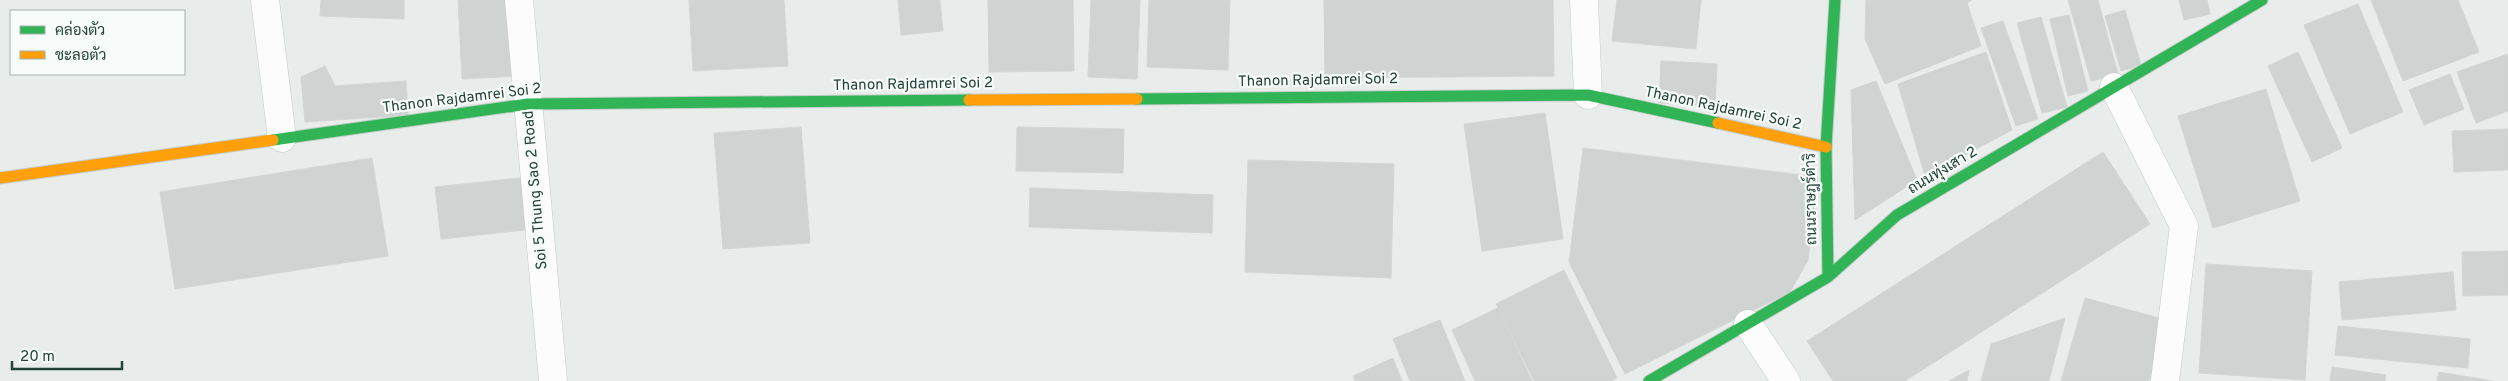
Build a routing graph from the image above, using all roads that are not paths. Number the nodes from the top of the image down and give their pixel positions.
1 (265, 0) edge
2 (519, 0) edge
3 (1584, 0) edge
4 (1835, 0) edge
5 (2262, 0) edge
6 (2114, 87) junction
7 (1588, 95) junction
8 (528, 104) junction
9 (282, 138) junction
10 (1826, 147) junction
11 (0, 178) edge
12 (1828, 277) junction
13 (1748, 324) junction
14 (553, 381) edge
15 (1648, 381) edge
16 (1786, 381) edge
17 (2165, 381) edge

1 - 9 street
2 - 8 street, Soi 5 Thung Sao 2 Road
3 - 7 street
4 - 10 street, ถนนราษฎร์ดำริ
5 - 6 street, ถนนทุ่งเสา 2
6 - 12 street, ถนนทุ่งเสา 2
6 - 17 street
7 - 8 street, Thanon Rajdamrei Soi 2
7 - 10 street, Thanon Rajdamrei Soi 2
8 - 9 street, Thanon Rajdamrei Soi 2
8 - 14 street, Soi 5 Thung Sao 2 Road
9 - 11 street, Thanon Rajdamrei Soi 2
10 - 12 street, ถนนราษฎร์ดำริ
12 - 13 street, ถนนทุ่งเสา 2
13 - 15 street, ถนนทุ่งเสา 2
13 - 16 street

